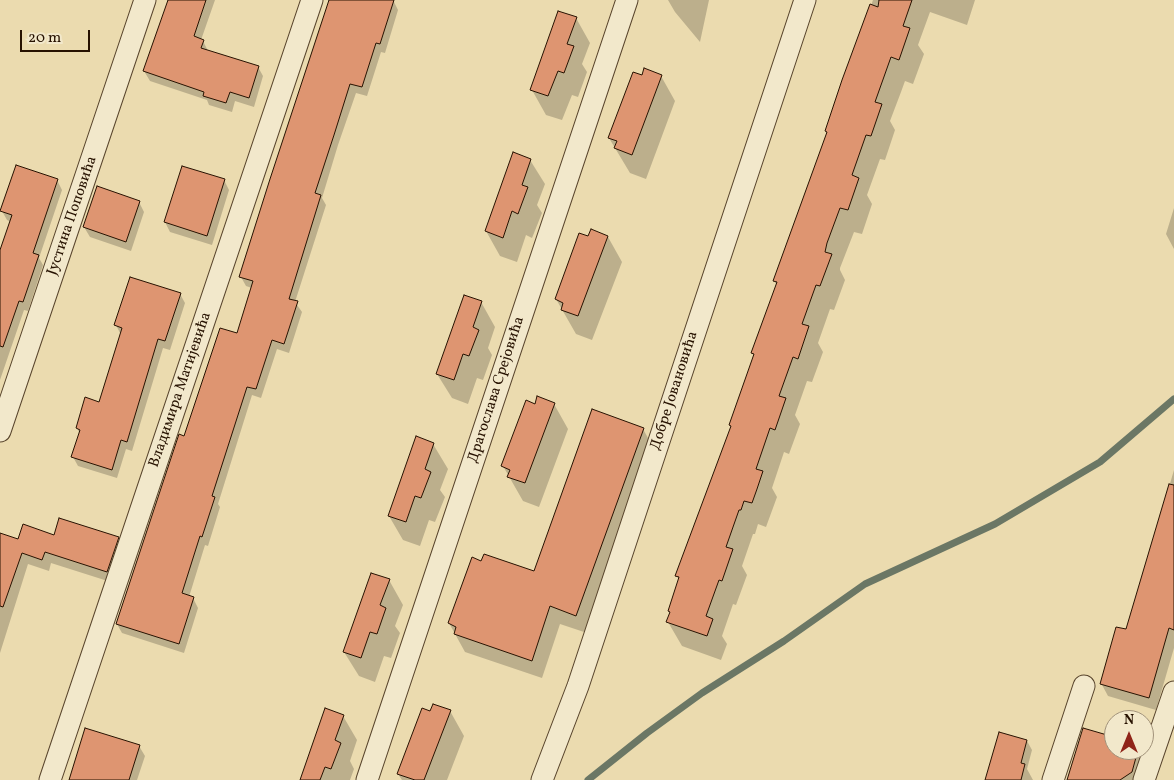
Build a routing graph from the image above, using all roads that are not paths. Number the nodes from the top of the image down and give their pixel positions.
1 (145, 0) edge
2 (312, 0) edge
3 (627, 0) edge
4 (805, 0) edge
5 (0, 431) edge
6 (1084, 686) dead end
7 (1174, 692) edge
8 (50, 780) edge
9 (367, 780) edge
10 (542, 780) edge
11 (1052, 780) edge
12 (1144, 780) edge

1 - 5 street, Јустина Поповића
2 - 8 street, Владимира Матијевића
3 - 9 street, Драгослава Срејовића
4 - 10 street, Добре Јовановића
6 - 11 street
7 - 12 street

